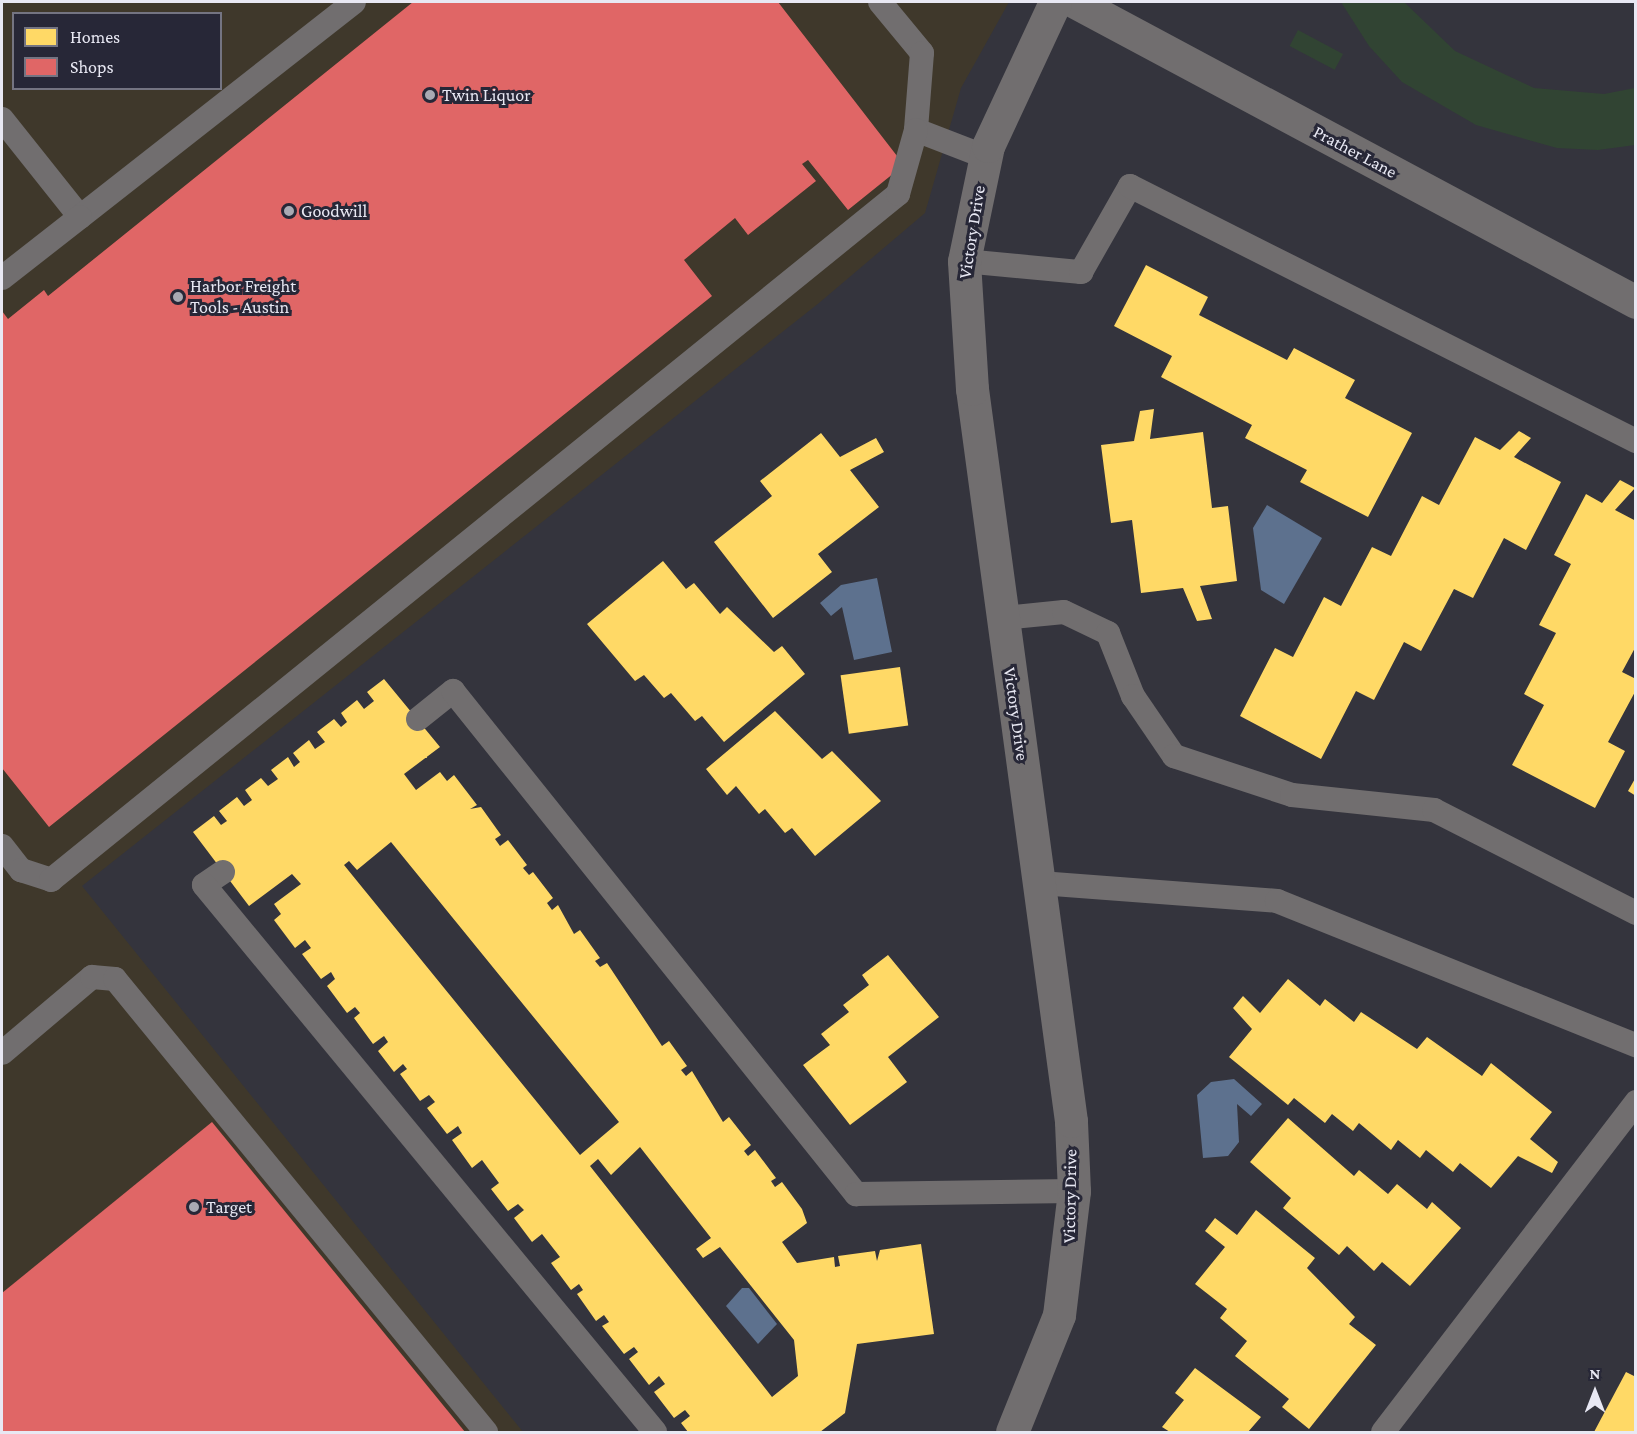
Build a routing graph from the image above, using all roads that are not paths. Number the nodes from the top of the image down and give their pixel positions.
1 (354, 2) edge
2 (880, 2) edge
3 (1055, 2) edge
4 (1075, 2) edge
5 (2, 119) edge
6 (916, 130) junction
7 (986, 157) junction
8 (80, 217) junction
9 (964, 261) junction
10 (2, 278) edge
11 (1635, 302) edge
12 (1635, 441) edge
13 (1003, 618) junction
14 (418, 719) dead end
15 (2, 846) edge
16 (11, 869) edge
17 (223, 872) dead end
18 (1040, 883) junction
19 (1635, 913) edge
20 (1635, 1045) edge
21 (2, 1053) edge
22 (1635, 1102) edge
23 (1074, 1191) junction
24 (486, 1432) edge
25 (655, 1432) edge
26 (1012, 1432) edge
27 (1383, 1432) edge

1 - 8 lane
2 - 6 lane
3 - 7 street, Victory Drive
4 - 11 street, Prather Lane
5 - 8 lane
6 - 7 lane
6 - 16 lane
7 - 9 street, Victory Drive
8 - 10 lane
9 - 12 lane
9 - 13 street, Victory Drive
13 - 18 street, Victory Drive
13 - 19 lane
14 - 23 lane
15 - 16 lane
17 - 25 lane
18 - 20 lane
18 - 23 street, Victory Drive
21 - 24 lane
22 - 27 lane
23 - 26 street, Victory Drive

